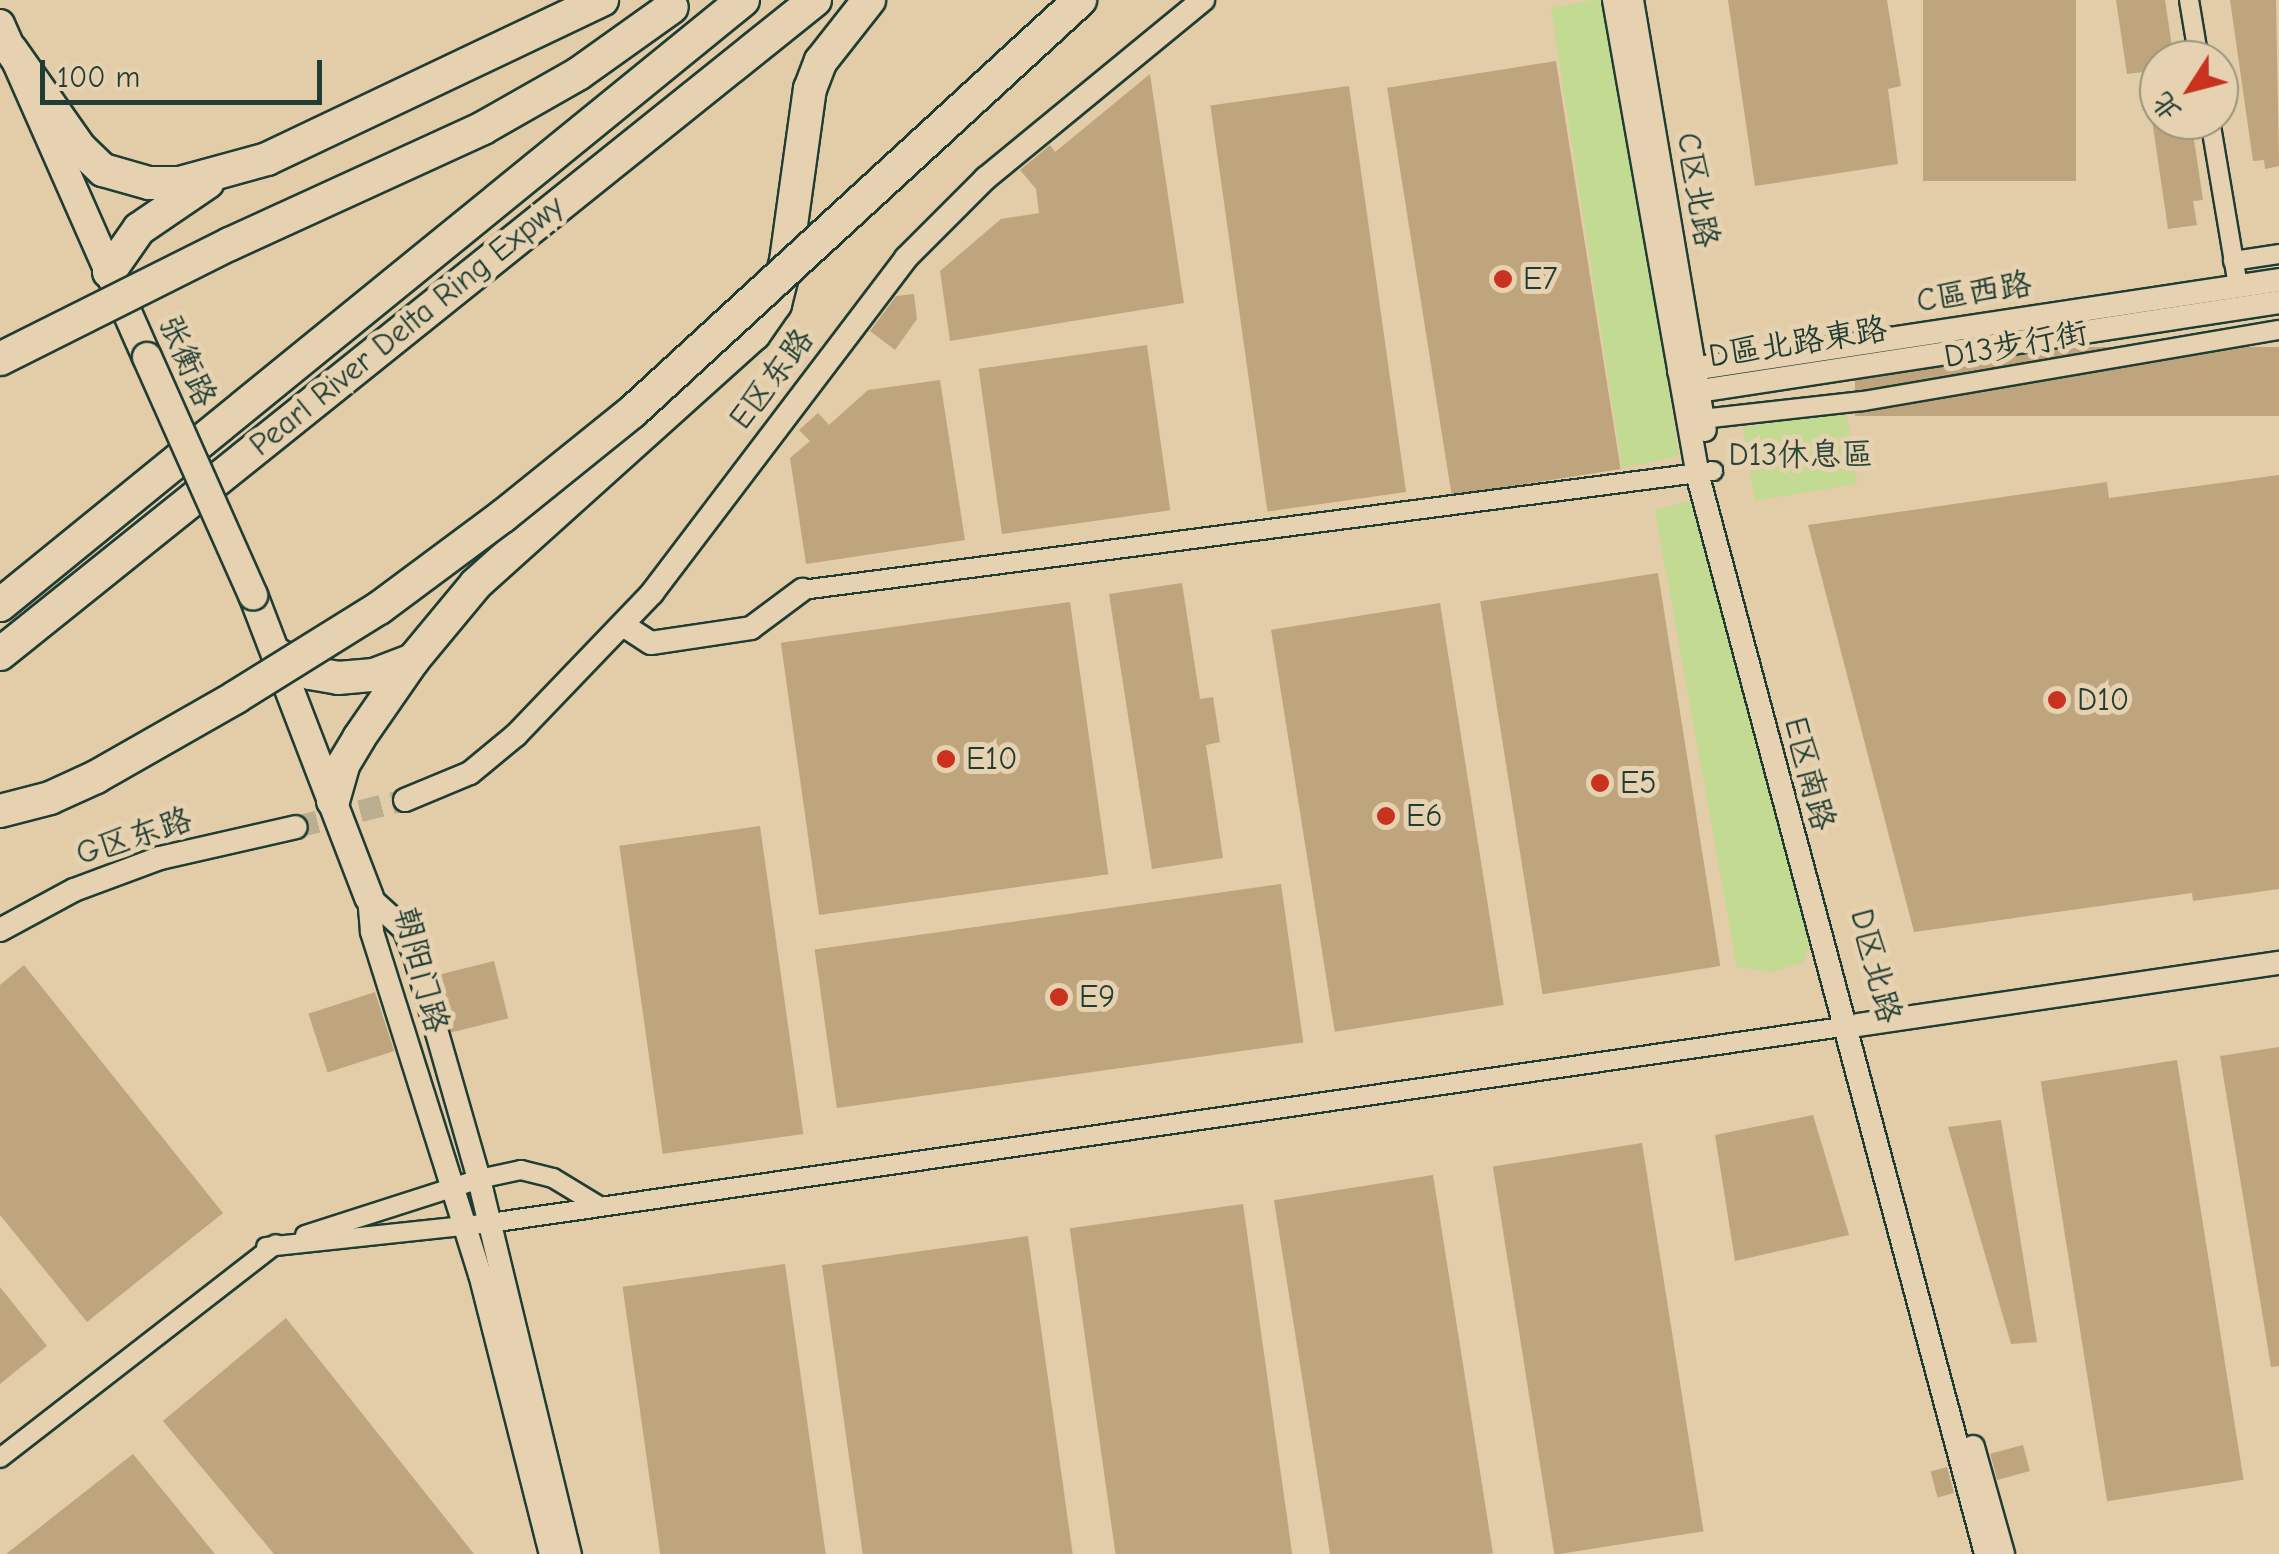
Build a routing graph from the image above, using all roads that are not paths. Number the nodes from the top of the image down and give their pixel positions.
1 (602, 0) edge
2 (742, 0) edge
3 (814, 0) edge
4 (870, 0) edge
5 (1080, 0) edge
6 (1203, 0) edge
7 (1614, 0) edge
8 (1632, 0) edge
9 (2189, 0) edge
10 (676, 3) edge
11 (6, 37) edge
12 (2196, 40) edge
13 (2213, 140) edge
14 (216, 177) junction
15 (2279, 254) edge
16 (2234, 261) junction
17 (109, 272) junction
18 (2279, 280) edge
19 (2238, 286) junction
20 (2279, 302) edge
21 (2279, 330) edge
22 (0, 359) edge
23 (1688, 381) junction
24 (1702, 418) junction
25 (1705, 472) junction
26 (802, 590) joint
27 (0, 606) edge
28 (623, 625) junction
29 (0, 654) edge
30 (278, 654) junction
31 (413, 660) junction
32 (405, 800) tunnel mouth
33 (333, 801) junction
34 (0, 811) edge
35 (296, 827) tunnel mouth
36 (369, 897) junction
37 (0, 930) edge
38 (2279, 963) edge
39 (1851, 1026) junction
40 (479, 1178) junction
41 (452, 1188) junction
42 (599, 1206) junction
43 (490, 1223) junction
44 (464, 1226) junction
45 (266, 1247) junction
46 (0, 1458) edge
47 (551, 1554) edge
48 (570, 1554) edge
49 (1986, 1554) edge
50 (2003, 1554) edge

1 - 14 highway
2 - 27 highway, Pearl River Delta Ring Expwy
3 - 29 highway, Pearl River Delta Ring Expwy
4 - 31 highway
5 - 34 highway, bridge
6 - 28 street, E区东路
7 - 23 street, E区南路
8 - 23 street, C区北路
9 - 12 street
10 - 22 highway, bridge
11 - 14 highway
11 - 17 main road, 张衡路
13 - 16 street
14 - 17 highway
15 - 16 street
16 - 19 street
17 - 30 main road, 张衡路, bridge
18 - 19 street, C區西路
19 - 23 street, C區西路
20 - 23 street, D區北路東路
21 - 24 street, D13步行街
23 - 24 street
23 - 25 street, E区南路
24 - 25 street
25 - 26 street
25 - 39 street, E区南路
26 - 28 street
28 - 32 street, E区东路
30 - 31 highway
30 - 33 main road, 张衡路
31 - 33 highway
33 - 36 main road, 张衡路
35 - 37 street, G区东路
36 - 40 street, 朝阳门路
36 - 41 street, 朝阳门路
38 - 39 street
39 - 42 street
39 - 49 street, E区南路
39 - 50 street, D区北路
40 - 41 street
40 - 42 street
40 - 43 street, 朝阳门路
41 - 44 street, 朝阳门路
41 - 45 street
42 - 43 street
43 - 44 street
43 - 48 street, 朝阳门路
44 - 45 street
44 - 47 street, 朝阳门路
45 - 46 street

